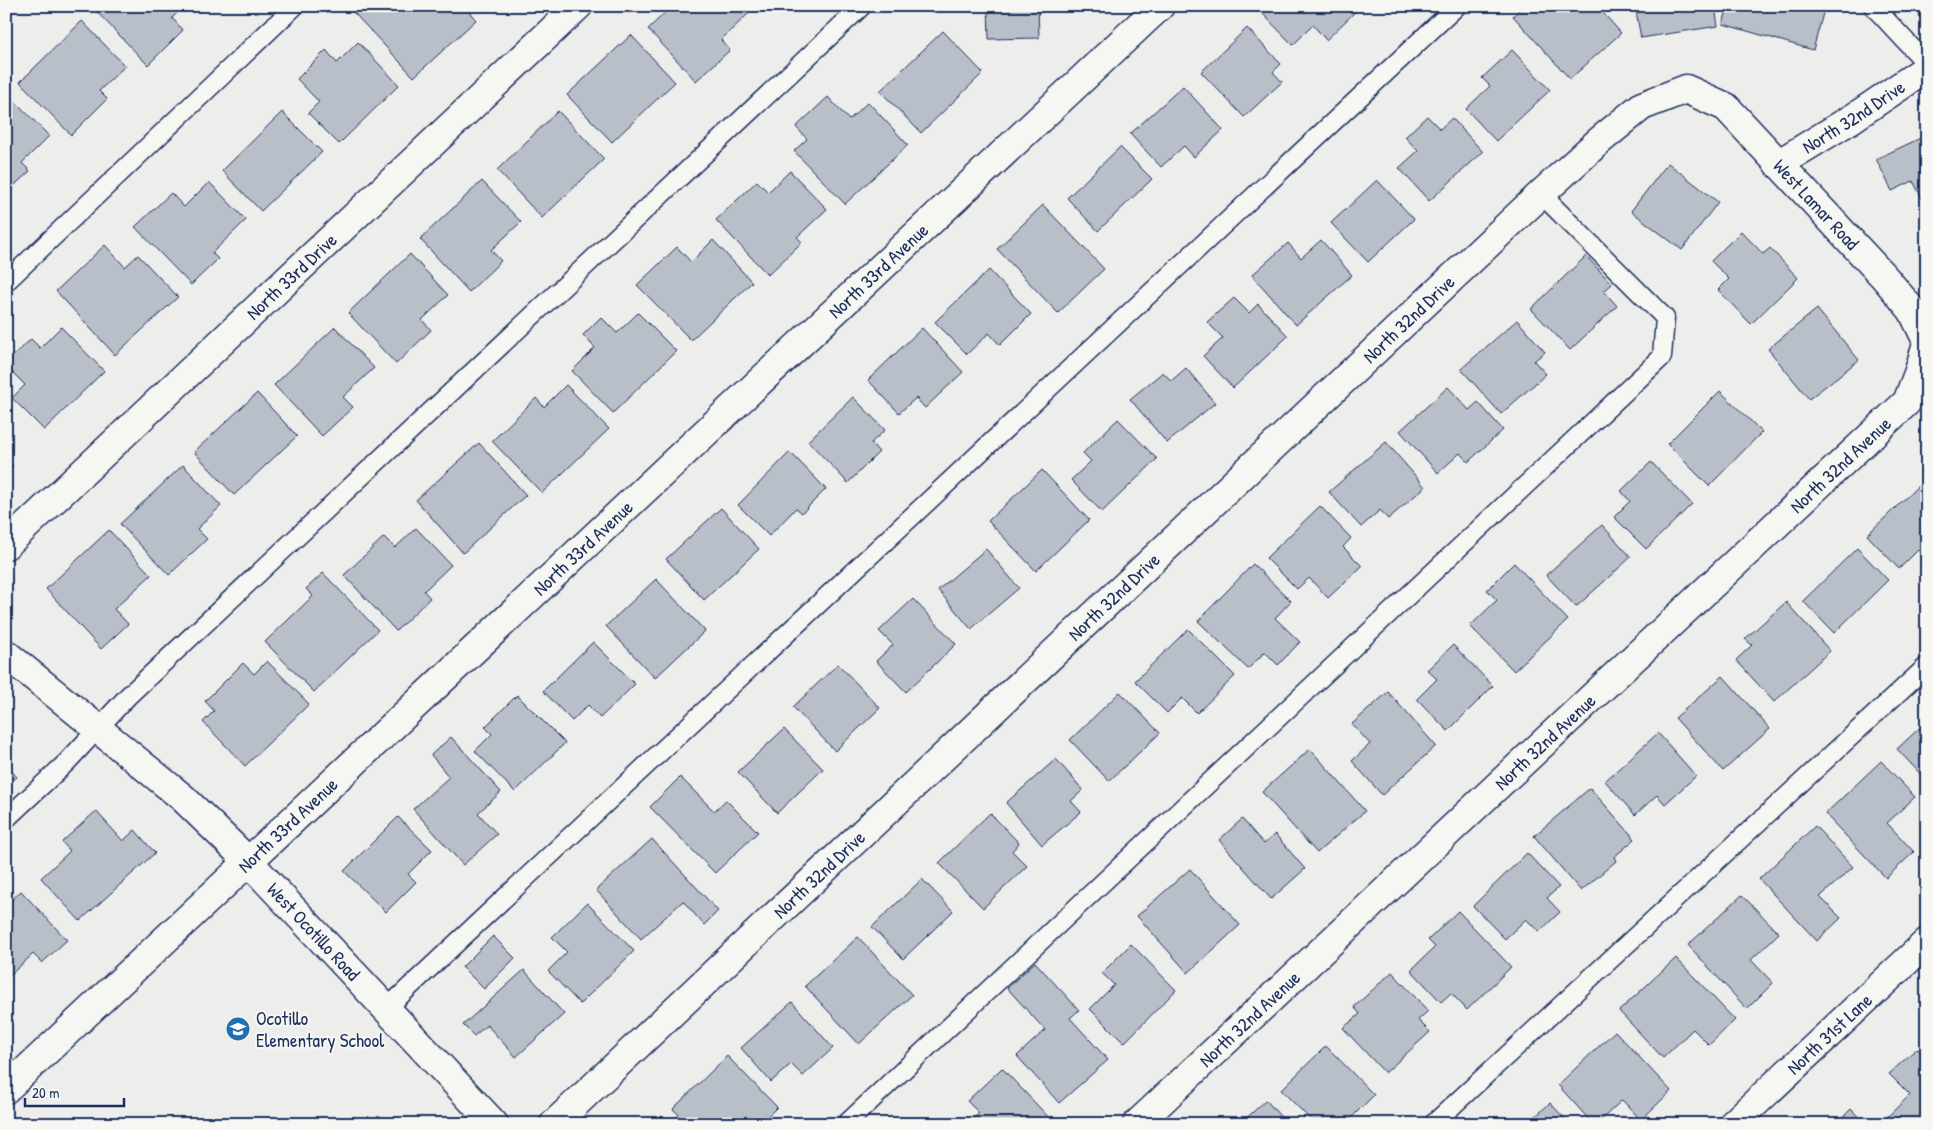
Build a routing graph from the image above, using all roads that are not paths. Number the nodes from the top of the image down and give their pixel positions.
1 (295, 6) edge
2 (578, 6) edge
3 (862, 6) edge
4 (1160, 6) edge
5 (1458, 6) edge
6 (1873, 6) edge
7 (1927, 64) edge
8 (1927, 68) edge
9 (1686, 89) joint
10 (1778, 164) junction
11 (1541, 194) junction
12 (6, 282) edge
13 (1927, 342) edge
14 (6, 545) edge
15 (6, 654) edge
16 (1927, 666) edge
17 (99, 729) junction
18 (6, 819) edge
19 (249, 862) junction
20 (1927, 942) edge
21 (386, 1009) junction
22 (6, 1089) edge
23 (494, 1124) edge
24 (554, 1124) edge
25 (846, 1124) edge
26 (1137, 1124) edge
27 (1433, 1124) edge
28 (1733, 1124) edge

1 - 12 lane
2 - 14 street, North 33rd Drive
3 - 17 lane
4 - 19 street, North 33rd Avenue
5 - 21 lane
6 - 7 lane
8 - 10 street, North 32nd Drive
9 - 10 street, West Lamar Road
9 - 11 street, North 32nd Drive
10 - 13 street, West Lamar Road
11 - 24 street, North 32nd Drive
11 - 25 lane
13 - 26 street, North 32nd Avenue
15 - 17 street, West Ocotillo Road
16 - 27 lane
17 - 18 lane
17 - 19 street, West Ocotillo Road
19 - 21 street, West Ocotillo Road
19 - 22 street, North 33rd Avenue
20 - 28 street, North 31st Lane
21 - 23 street, West Ocotillo Road

